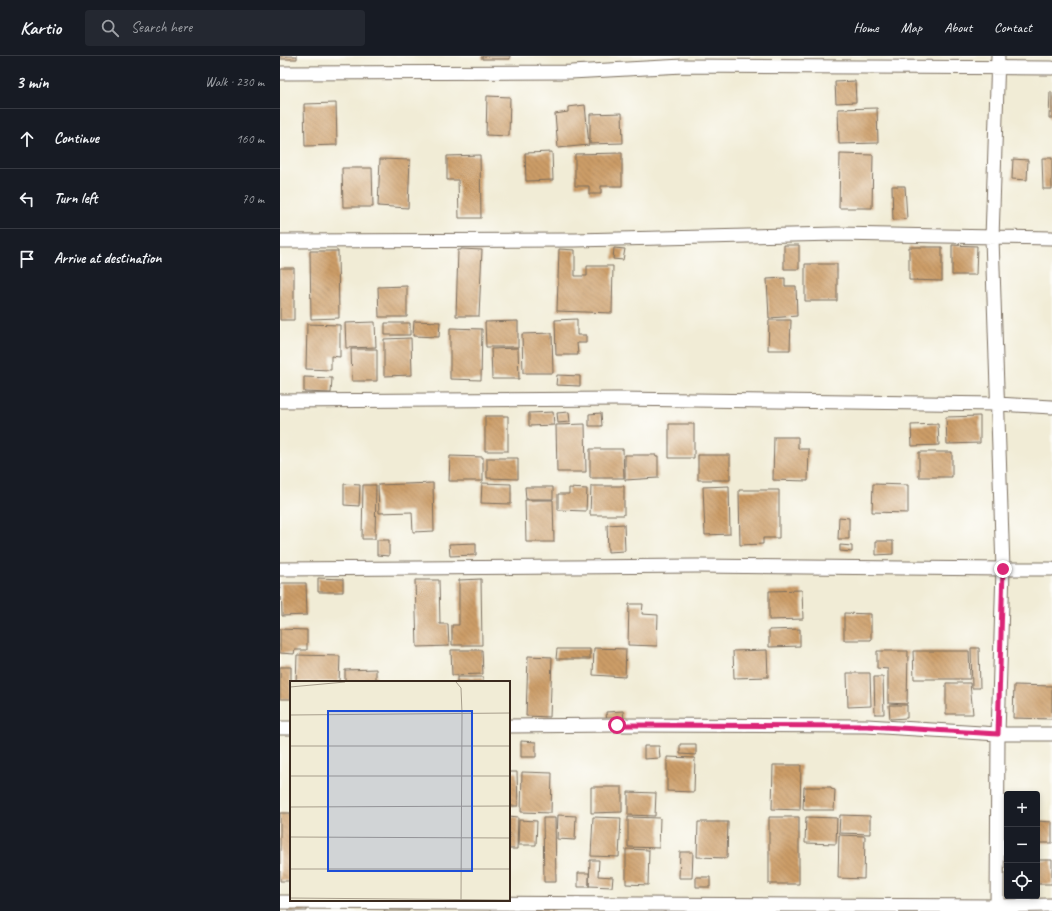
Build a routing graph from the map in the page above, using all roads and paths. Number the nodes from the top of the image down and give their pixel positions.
1 (998, 62) edge
2 (1052, 68) edge
3 (280, 73) edge
4 (992, 238) junction
5 (1052, 238) edge
6 (280, 241) edge
7 (280, 401) edge
8 (998, 404) junction
9 (1052, 407) edge
10 (280, 569) edge
11 (1003, 569) junction
12 (1052, 569) edge
13 (510, 726) edge
14 (998, 734) junction
15 (1052, 734) edge
16 (280, 902) edge
17 (1052, 905) edge
18 (997, 908) edge

1 - 2 street
1 - 3 street
1 - 4 street
4 - 5 street
4 - 6 street
4 - 8 street
7 - 8 street
8 - 9 street
8 - 11 street
10 - 11 street
11 - 12 street
11 - 14 street
13 - 14 street
14 - 15 street
14 - 18 street
16 - 18 street
17 - 18 street

